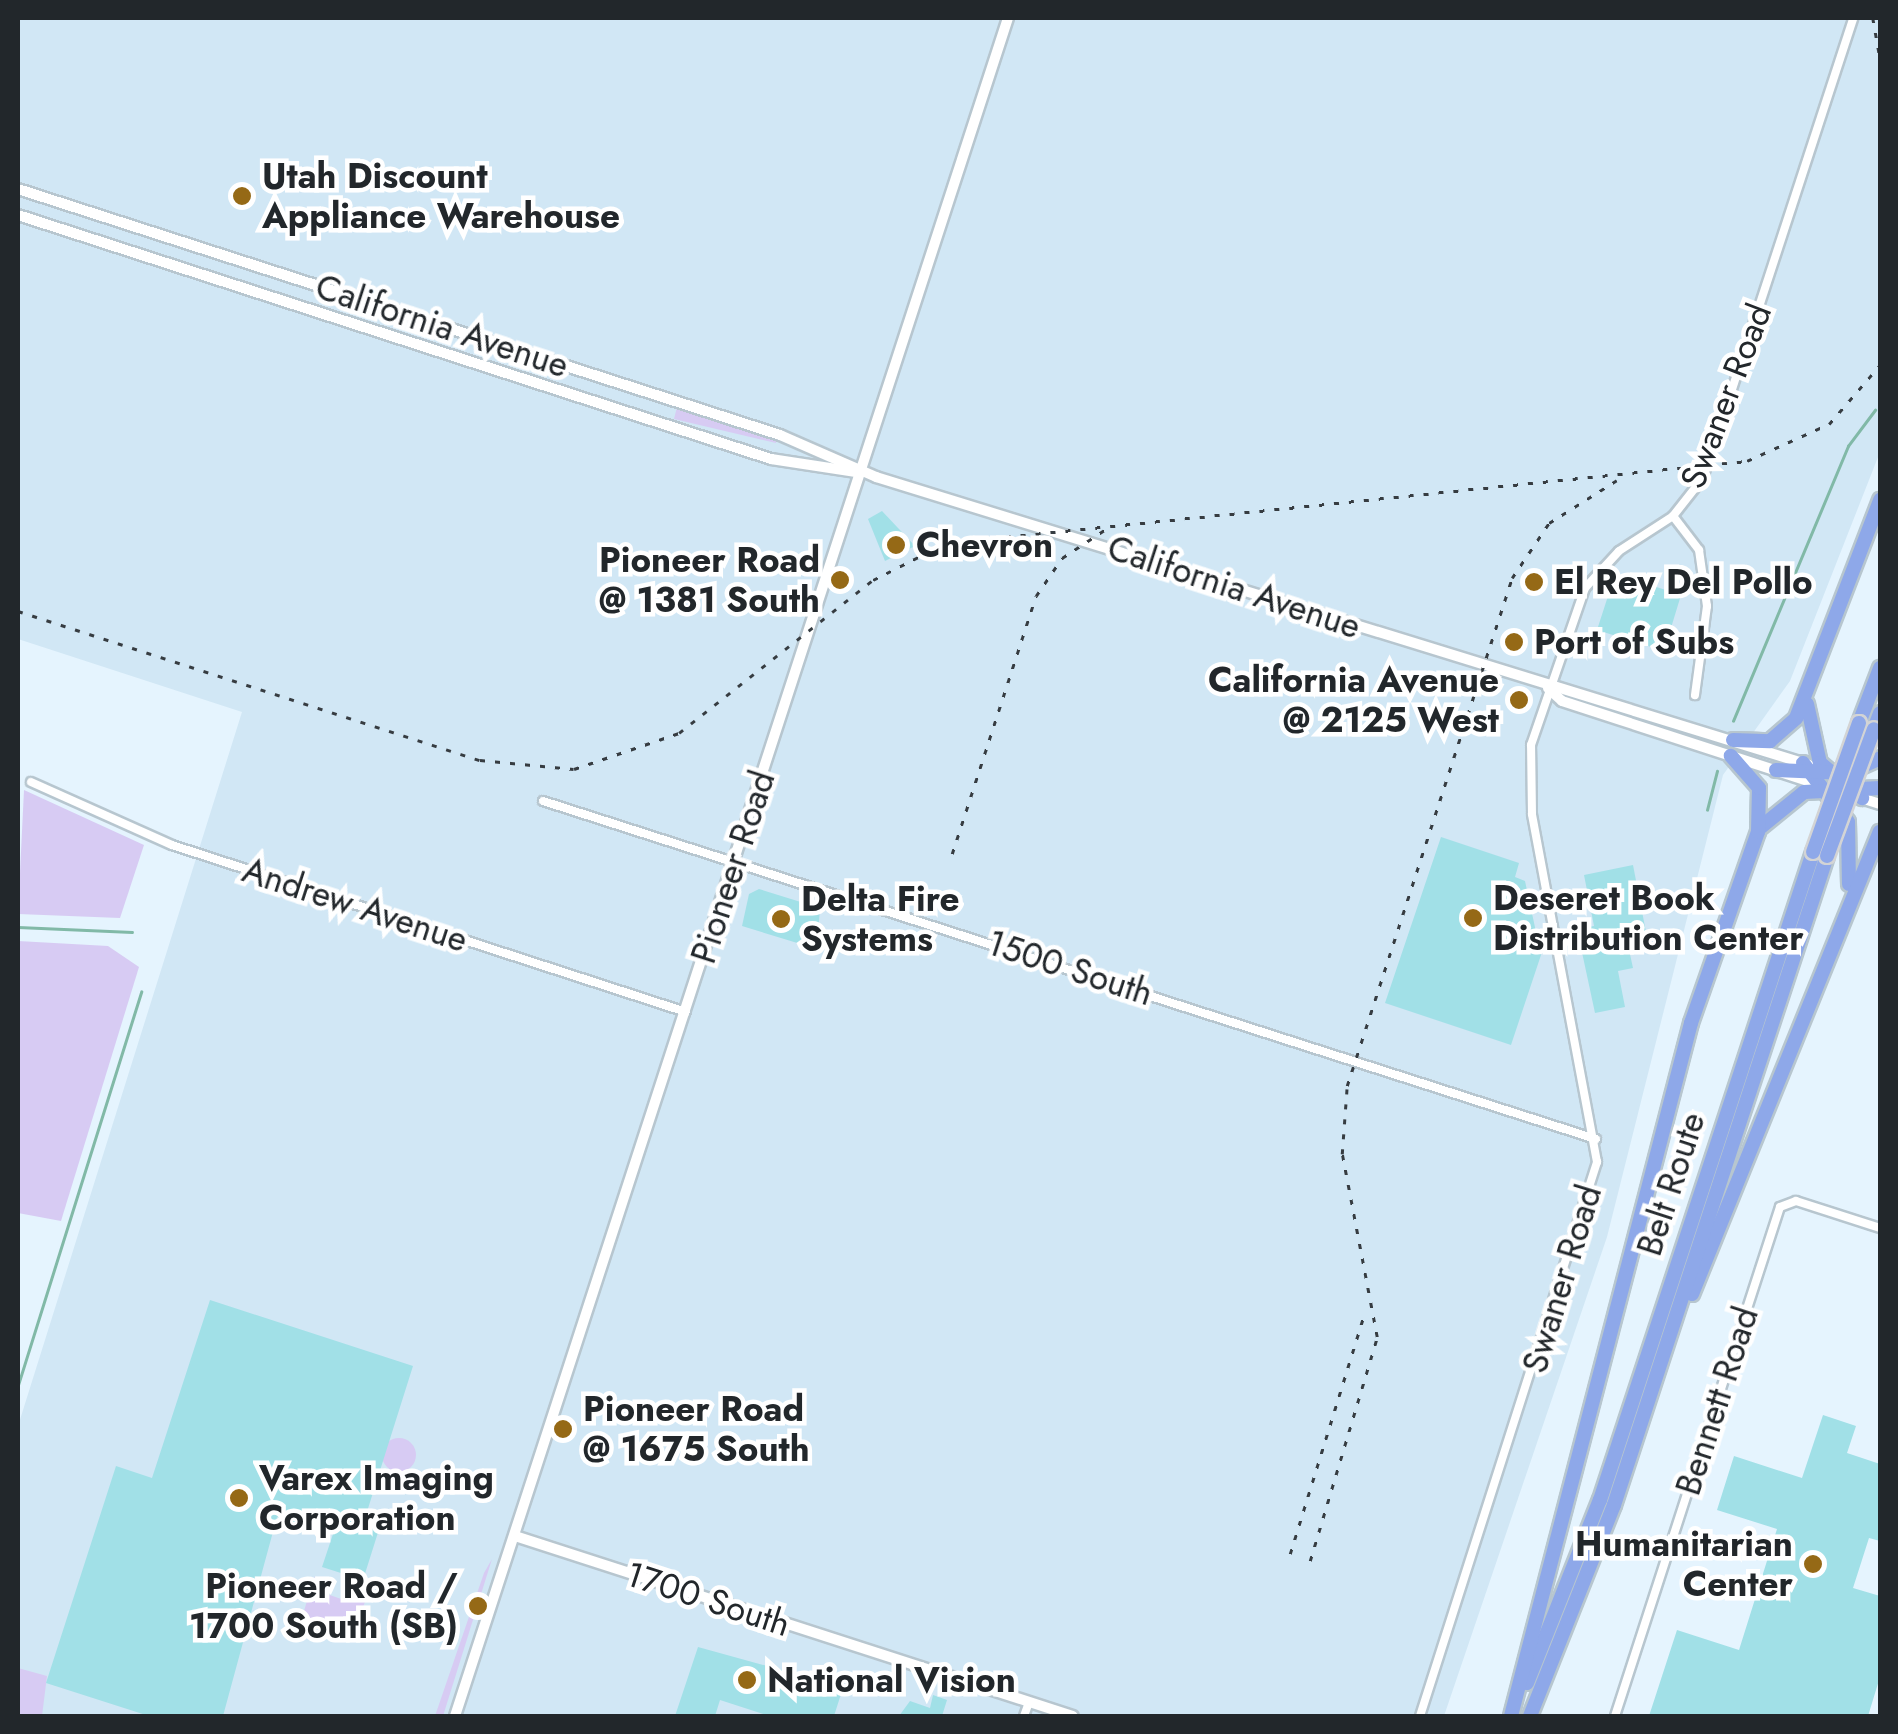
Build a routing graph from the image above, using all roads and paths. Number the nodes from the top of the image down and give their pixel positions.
1 (1008, 18) edge
2 (1854, 18) edge
3 (18, 189) edge
4 (76, 208) junction
5 (18, 215) edge
6 (68, 232) junction
7 (231, 258) junction
8 (223, 281) junction
9 (367, 302) junction
10 (359, 325) junction
11 (513, 349) junction
12 (562, 364) junction
13 (506, 372) junction
14 (554, 388) junction
15 (656, 394) junction
16 (648, 418) junction
17 (862, 472) junction
18 (1880, 500) edge
19 (1673, 516) junction
20 (1880, 668) edge
21 (1548, 688) junction
22 (1695, 694) dead end
23 (1807, 698) junction
24 (1880, 713) edge
25 (1867, 726) junction
26 (1732, 748) junction
27 (1880, 758) edge
28 (1776, 770) joint
29 (1826, 775) junction
30 (31, 782) dead end
31 (1880, 788) edge
32 (1862, 798) joint
33 (543, 800) dead end
34 (1880, 804) edge
35 (1758, 832) junction
36 (1880, 832) edge
37 (1820, 854) junction
38 (736, 860) junction
39 (1835, 933) junction
40 (686, 1012) junction
41 (1596, 1139) junction
42 (1880, 1228) edge
43 (1663, 1360) junction
44 (515, 1536) junction
45 (1028, 1702) junction
46 (455, 1716) edge
47 (1024, 1716) edge
48 (1073, 1716) edge
49 (1420, 1716) edge
50 (1512, 1716) edge
51 (1530, 1716) edge
52 (1615, 1716) edge

1 - 17 main road, Pioneer Road
2 - 19 street, Swaner Road
3 - 4 main road, California Avenue
4 - 6 main road
4 - 7 main road, California Avenue
5 - 6 main road, California Avenue
6 - 8 main road, California Avenue
7 - 8 main road
7 - 9 main road, California Avenue
8 - 10 main road, California Avenue
9 - 10 main road
9 - 11 main road, California Avenue
10 - 13 main road, California Avenue
11 - 12 main road, California Avenue
11 - 13 main road
12 - 14 main road
12 - 15 main road, California Avenue
13 - 14 main road, California Avenue
14 - 16 main road, California Avenue
15 - 16 main road
15 - 17 main road, California Avenue
16 - 17 main road, California Avenue
17 - 21 main road, California Avenue
17 - 38 main road, Pioneer Road
18 - 23 highway
19 - 21 street, Swaner Road
19 - 22 street
20 - 25 highway, Belt Route
21 - 26 main road, California Avenue
21 - 41 street, Swaner Road
23 - 26 highway
23 - 29 highway
24 - 25 highway, Belt Route
25 - 37 highway, Belt Route, bridge
26 - 28 main road, California Avenue
26 - 29 main road, California Avenue
26 - 35 highway
27 - 29 highway
28 - 29 highway
29 - 31 highway
29 - 32 highway
29 - 35 highway
29 - 39 highway
30 - 40 street, Andrew Avenue
32 - 34 main road
33 - 38 street, 1500 South
35 - 50 highway
36 - 39 highway
37 - 43 highway, Belt Route
37 - 50 highway, Belt Route
38 - 40 main road, Pioneer Road
38 - 41 street, 1500 South
39 - 43 highway
40 - 44 main road, Pioneer Road
41 - 49 street, Swaner Road
42 - 52 street, Bennett Road
43 - 51 highway, Belt Route
44 - 45 main road, 1700 South
44 - 46 main road, Pioneer Road
45 - 47 street
45 - 48 main road, 1700 South

